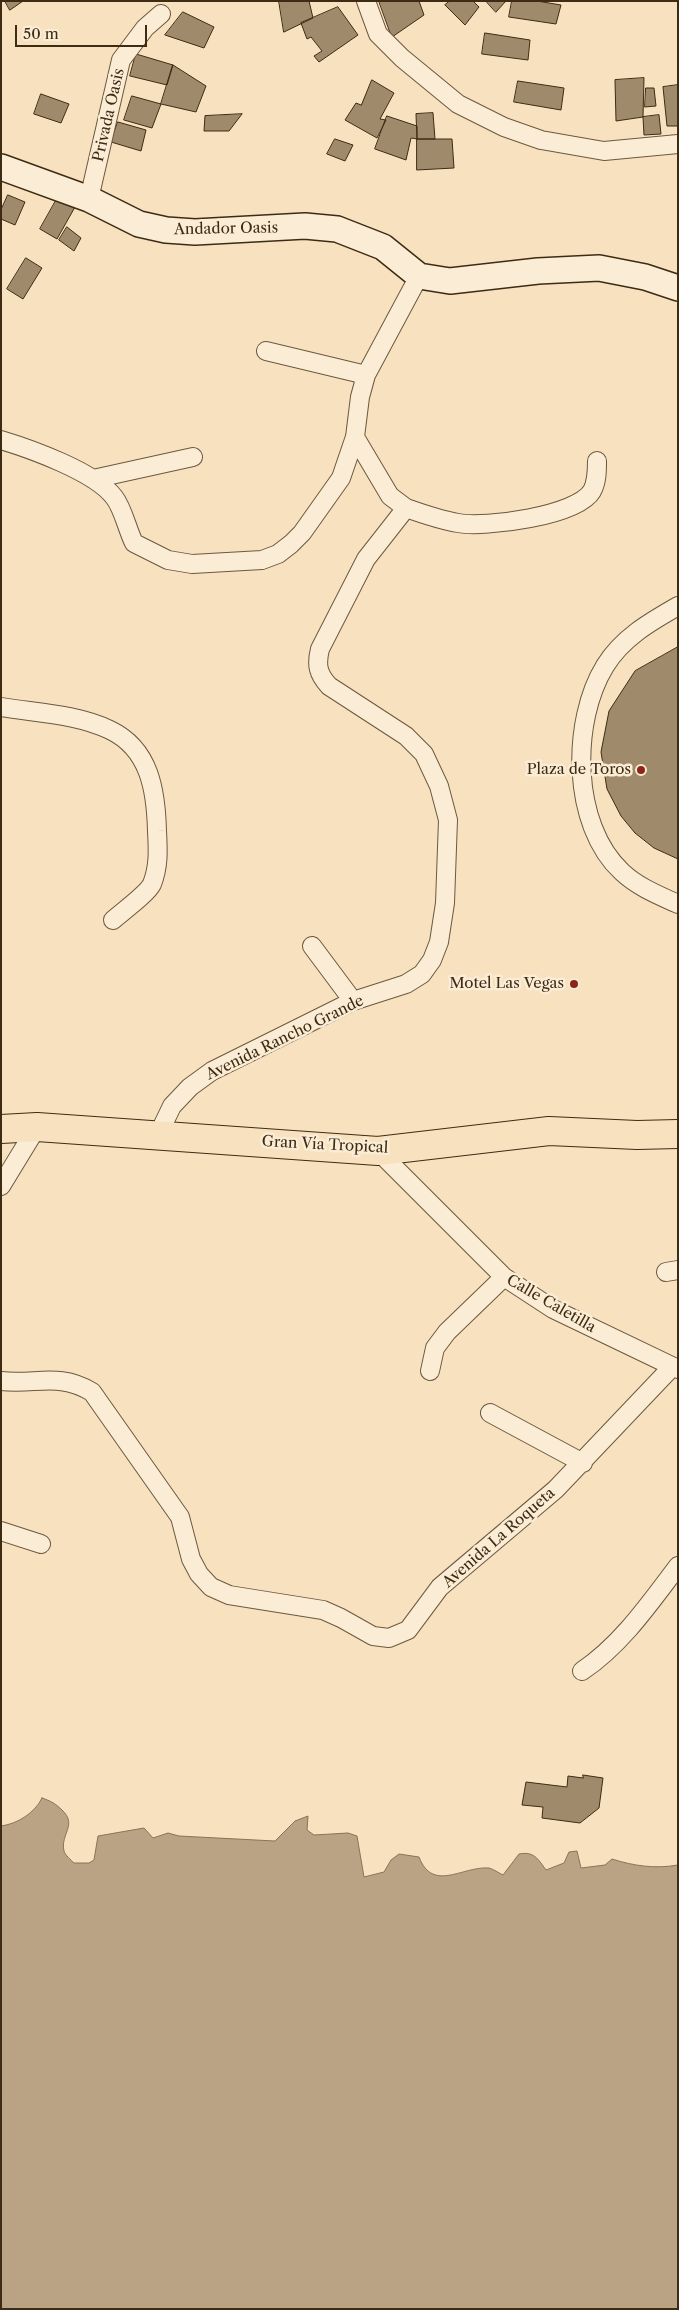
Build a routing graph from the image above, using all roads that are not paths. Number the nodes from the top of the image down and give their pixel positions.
1 (366, 1) edge
2 (161, 14) dead end
3 (678, 144) edge
4 (1, 167) edge
5 (89, 199) junction
6 (419, 276) junction
7 (678, 288) edge
8 (266, 351) dead end
9 (366, 375) junction
10 (355, 437) junction
11 (1, 440) edge
12 (193, 457) dead end
13 (597, 461) dead end
14 (93, 479) junction
15 (406, 508) junction
16 (678, 606) edge
17 (1, 707) edge
18 (678, 904) edge
19 (113, 920) dead end
20 (312, 946) dead end
21 (353, 1001) junction
22 (37, 1127) junction
23 (1, 1129) edge
24 (678, 1134) edge
25 (158, 1135) junction
26 (378, 1151) junction
27 (10, 1158) edge
28 (1, 1186) edge
29 (504, 1277) junction
30 (675, 1368) edge
31 (430, 1371) dead end
32 (1, 1381) edge
33 (490, 1413) dead end
34 (582, 1463) junction
35 (1, 1531) edge
36 (41, 1544) dead end
37 (678, 1566) edge
38 (582, 1671) dead end

1 - 3 street
2 - 5 street, Privada Oasis
4 - 5 street, Andador Oasis
5 - 6 street, Andador Oasis
6 - 7 street
6 - 9 street
8 - 9 street
9 - 10 street
10 - 14 street
10 - 15 street
11 - 14 street
12 - 14 street
13 - 15 street
15 - 21 street, Avenida Rancho Grande
16 - 18 street
17 - 19 street
20 - 21 street
21 - 25 street, Avenida Rancho Grande
22 - 23 main road, Gran Vía Tropical
22 - 25 main road, Gran Vía Tropical
22 - 27 street
24 - 26 main road, Gran Vía Tropical
25 - 26 main road, Gran Vía Tropical
26 - 29 street, Calle Caletilla
27 - 28 street
29 - 30 street, Calle Caletilla
29 - 31 street
30 - 34 street, Avenida La Roqueta
32 - 34 street, Avenida La Roqueta
33 - 34 street
35 - 36 street
37 - 38 street

